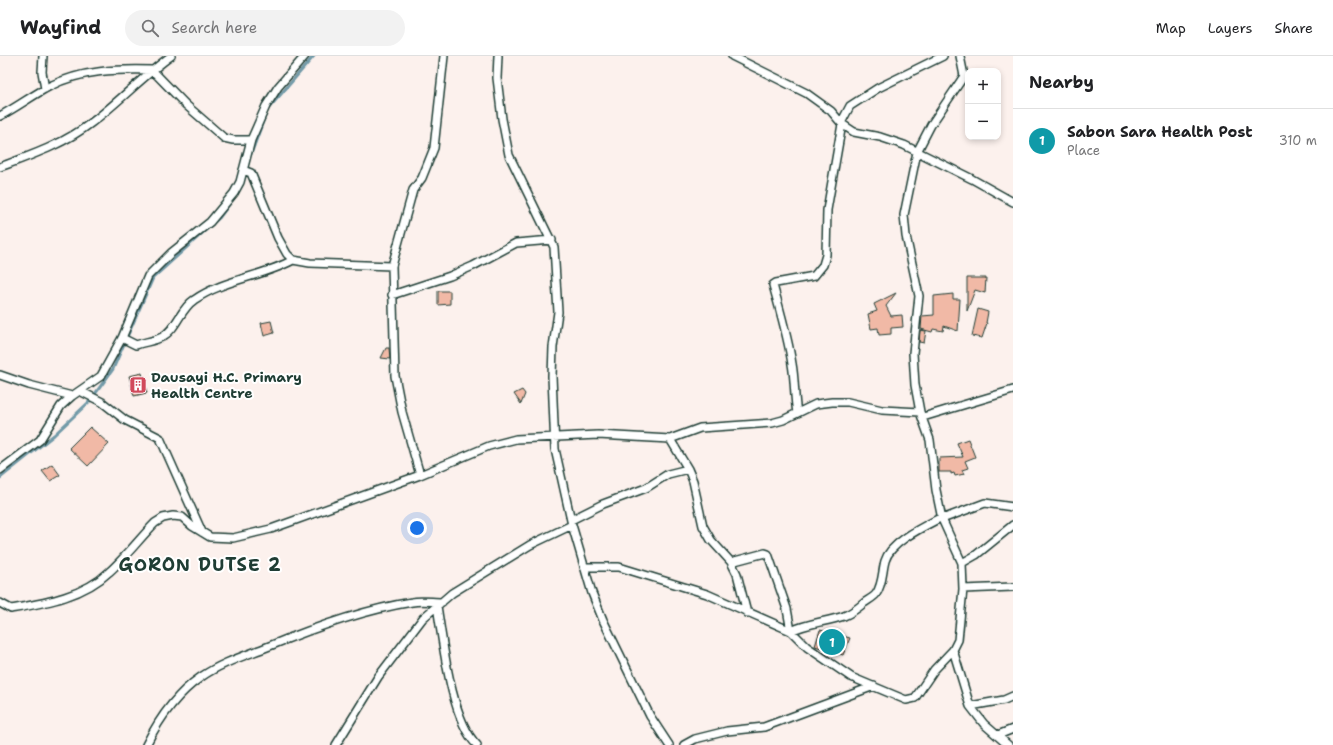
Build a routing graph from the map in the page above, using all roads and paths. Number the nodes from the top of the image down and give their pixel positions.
1 (43, 56) edge
2 (171, 56) edge
3 (304, 56) edge
4 (444, 56) edge
5 (498, 56) edge
6 (732, 56) edge
7 (943, 56) edge
8 (960, 56) edge
9 (152, 70) junction
10 (45, 90) junction
11 (0, 116) edge
12 (841, 124) junction
13 (251, 140) junction
14 (917, 152) junction
15 (0, 167) edge
16 (243, 170) junction
17 (1013, 202) edge
18 (552, 240) junction
19 (293, 260) junction
20 (392, 266) junction
21 (392, 295) junction
22 (122, 338) junction
23 (0, 375) edge
24 (1013, 390) edge
25 (80, 391) junction
26 (72, 396) junction
27 (797, 413) junction
28 (922, 414) junction
29 (554, 437) junction
30 (670, 439) junction
31 (688, 469) junction
32 (0, 470) edge
33 (420, 475) junction
34 (1013, 507) edge
35 (942, 518) junction
36 (571, 522) junction
37 (1013, 525) edge
38 (202, 532) junction
39 (731, 562) junction
40 (962, 563) junction
41 (584, 567) junction
42 (1013, 587) edge
43 (963, 589) junction
44 (0, 603) edge
45 (439, 604) junction
46 (747, 613) junction
47 (791, 631) junction
48 (953, 650) junction
49 (874, 686) junction
50 (1013, 696) edge
51 (970, 706) junction
52 (1013, 729) edge
53 (998, 735) junction
54 (146, 745) edge
55 (336, 745) edge
56 (478, 745) edge
57 (669, 745) edge
58 (684, 745) edge
59 (1008, 745) edge

1 - 10 street
2 - 9 street
3 - 13 street
4 - 20 street
5 - 18 street
6 - 12 street
7 - 12 street
8 - 14 street
9 - 10 street
9 - 13 street
9 - 15 street
10 - 11 street
12 - 14 street
12 - 27 street
13 - 16 street
14 - 17 street
14 - 28 street
16 - 19 street
16 - 22 street
18 - 21 street
18 - 29 street
19 - 20 street
19 - 22 street
20 - 21 street
21 - 33 street
22 - 25 street
23 - 26 street
24 - 28 street
25 - 26 street
25 - 38 street
26 - 32 street
27 - 28 street
27 - 30 street
28 - 35 street
29 - 30 street
29 - 33 street
29 - 36 street
30 - 31 street
31 - 36 street
31 - 39 street
33 - 38 street
34 - 35 street
35 - 40 street
35 - 47 street
36 - 41 street
36 - 45 street
37 - 40 street
38 - 44 street
39 - 46 street
39 - 47 street
40 - 43 street
41 - 46 street
41 - 57 street
42 - 43 street
43 - 48 street
45 - 54 street
45 - 55 street
45 - 56 street
46 - 47 street
47 - 49 street
48 - 49 street
48 - 51 street
49 - 58 street
50 - 51 street
51 - 53 street
52 - 53 street
53 - 59 street

